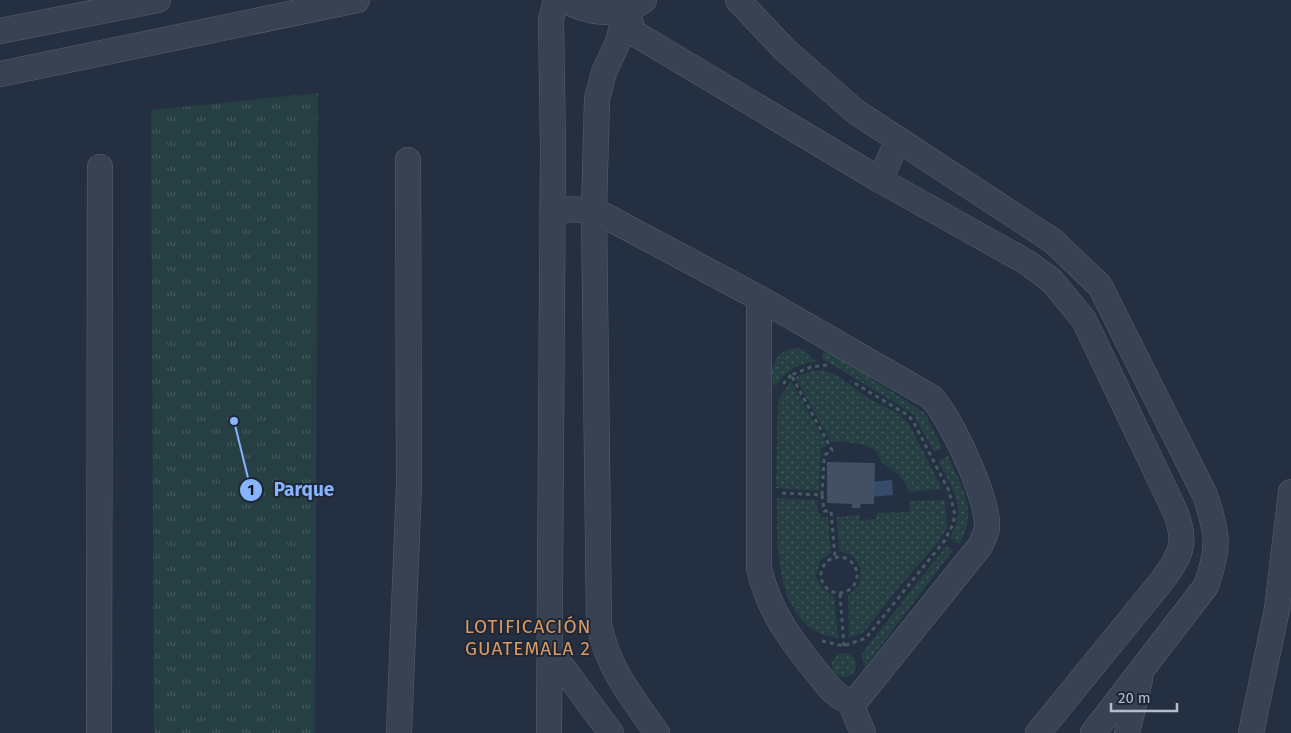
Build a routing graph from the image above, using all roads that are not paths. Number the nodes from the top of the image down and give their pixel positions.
1 (158, 0) edge
2 (357, 0) edge
3 (556, 0) edge
4 (565, 0) edge
5 (738, 0) edge
6 (635, 5) edge
7 (0, 31) edge
8 (0, 74) edge
9 (898, 140) junction
10 (408, 160) dead end
11 (100, 167) dead end
12 (880, 180) junction
13 (552, 209) junction
14 (594, 210) junction
15 (760, 298) junction
16 (1160, 403) junction
17 (1132, 420) junction
18 (1291, 492) edge
19 (552, 653) junction
20 (1143, 670) junction
21 (850, 702) junction
22 (99, 733) edge
23 (400, 733) edge
24 (549, 733) edge
25 (611, 733) edge
26 (657, 733) edge
27 (863, 733) edge
28 (1038, 733) edge
29 (1093, 733) edge
30 (1127, 733) edge
31 (1251, 733) edge

1 - 7 street
2 - 8 street
3 - 13 street
4 - 6 street
5 - 9 street
6 - 12 street
6 - 14 street
9 - 12 street
9 - 16 street
10 - 23 street
11 - 22 street
12 - 17 street
13 - 14 street
13 - 19 street
14 - 15 street
14 - 26 street
15 - 21 street
15 - 21 street
16 - 17 street
16 - 20 street
17 - 28 street
18 - 31 street
19 - 24 street
19 - 25 street
20 - 29 street
20 - 30 street
21 - 27 street

